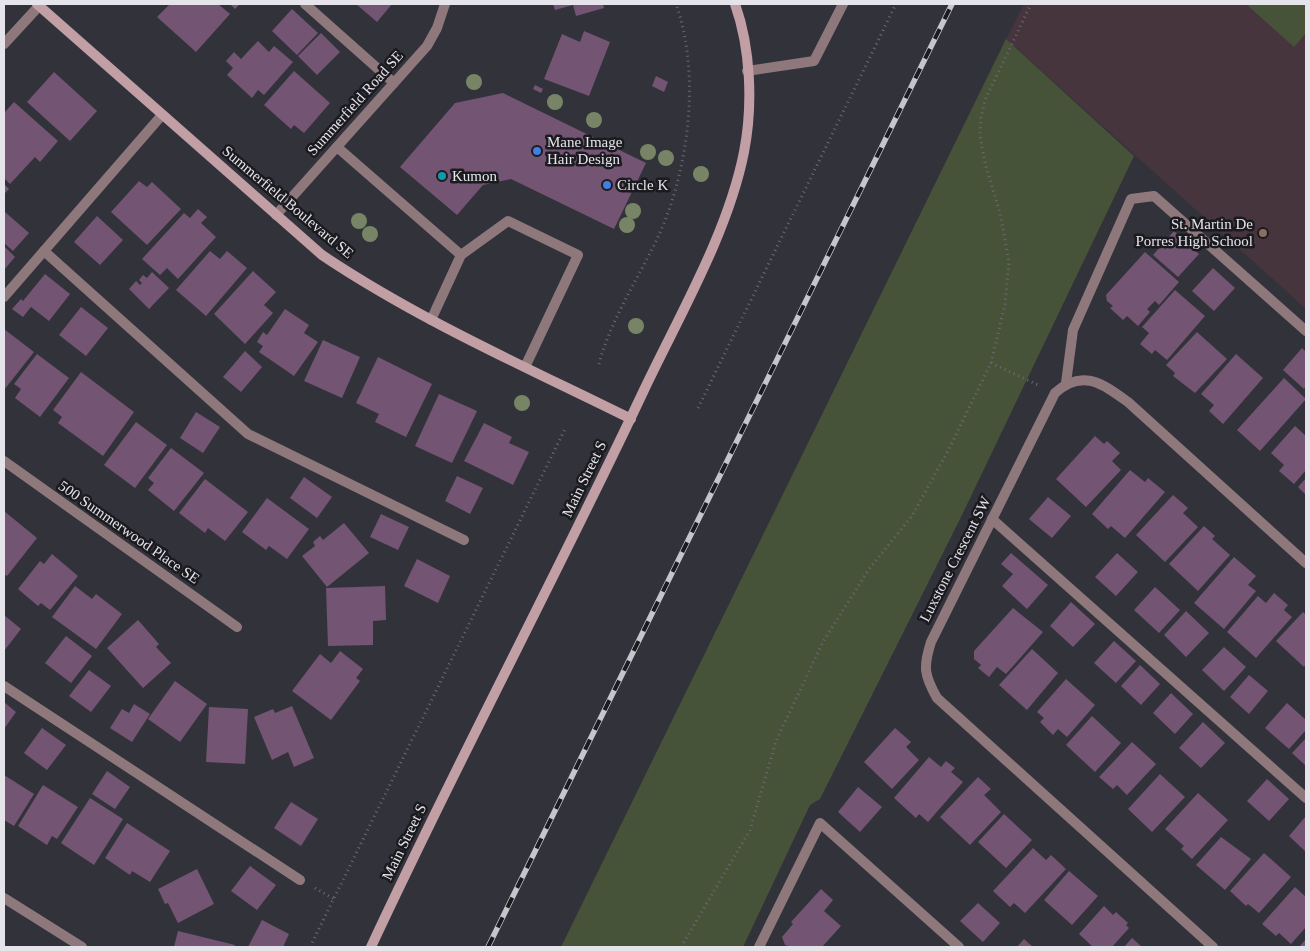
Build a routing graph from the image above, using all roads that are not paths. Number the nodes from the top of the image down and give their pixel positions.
1 (305, 4) edge
2 (445, 4) edge
3 (735, 4) edge
4 (843, 4) edge
5 (38, 5) edge
6 (4, 44) edge
7 (748, 71) junction
8 (394, 83) junction
9 (162, 115) junction
10 (337, 147) junction
11 (276, 215) junction
12 (44, 251) junction
13 (461, 254) junction
14 (4, 297) edge
15 (431, 320) junction
16 (1306, 331) edge
17 (525, 367) junction
18 (1066, 383) junction
19 (631, 419) junction
20 (4, 461) edge
21 (992, 519) junction
22 (464, 540) dead end
23 (1306, 563) edge
24 (237, 627) dead end
25 (4, 686) edge
26 (1306, 798) edge
27 (300, 880) dead end
28 (4, 898) edge
29 (82, 947) edge
30 (371, 947) edge
31 (759, 947) edge
32 (959, 947) edge
33 (1212, 947) edge

1 - 8 street
2 - 8 street, Summerfield Road SE
3 - 7 main road, Main Street S
4 - 7 street
5 - 6 street
5 - 9 main road, Summerfield Boulevard SE
7 - 19 main road, Main Street S
8 - 10 street, Summerfield Road SE
9 - 11 main road, Summerfield Boulevard SE
9 - 12 street
10 - 11 street, Summerfield Road SE
10 - 13 street
11 - 15 main road, Summerfield Boulevard SE
12 - 14 street
12 - 22 street
13 - 15 street
13 - 17 street
15 - 17 main road, Summerfield Boulevard SE
16 - 18 street
17 - 19 main road, Summerfield Boulevard SE
18 - 21 street, Luxstone Crescent SW
18 - 23 street
19 - 30 main road, Main Street S
20 - 24 street, 500 Summerwood Place SE
21 - 26 street
21 - 33 street, Luxstone Crescent SW
25 - 27 street
28 - 29 street
31 - 32 street

